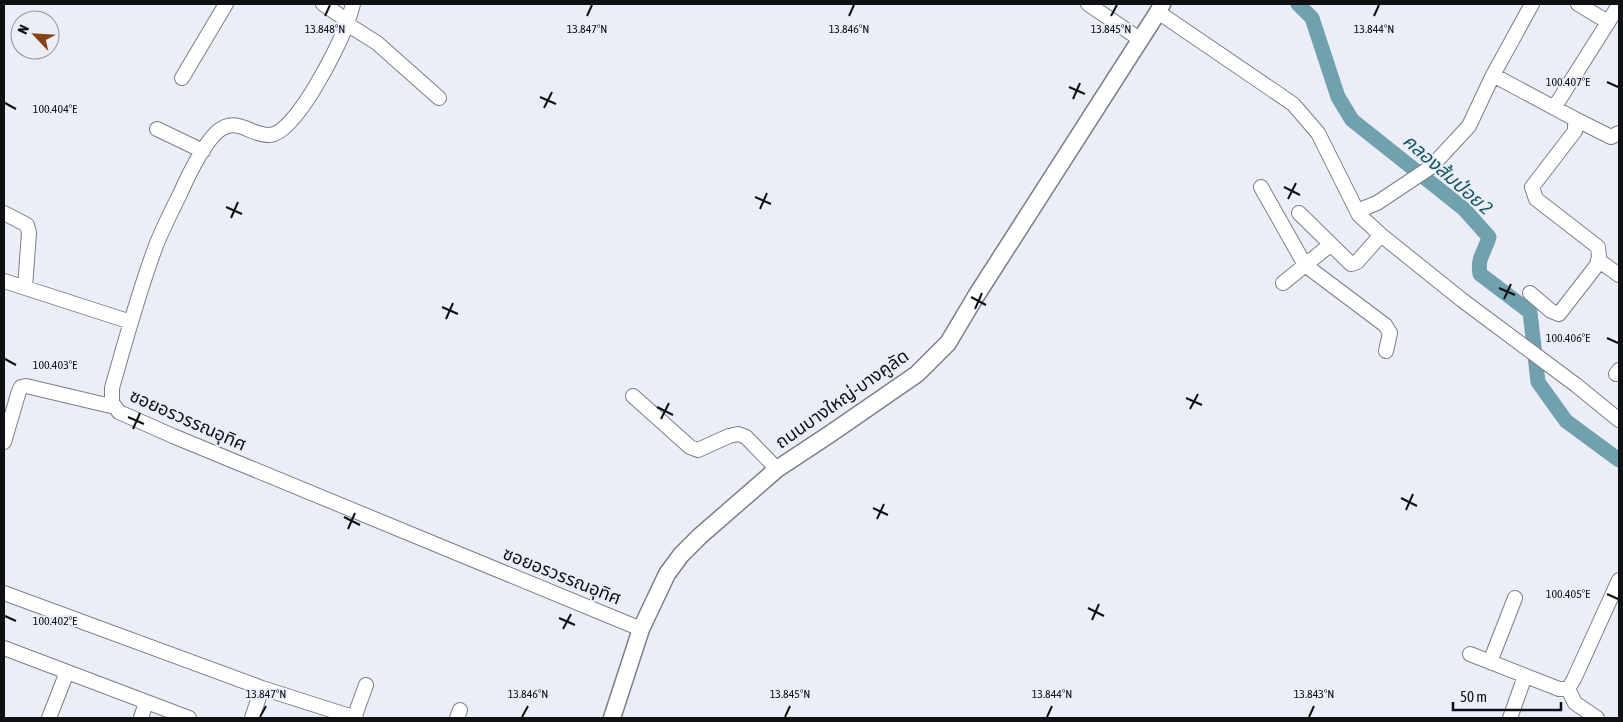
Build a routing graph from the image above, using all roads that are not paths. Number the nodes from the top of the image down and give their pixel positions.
1 (226, 4) edge
2 (323, 4) edge
3 (353, 4) edge
4 (1088, 4) edge
5 (1532, 4) edge
6 (1578, 4) edge
7 (1619, 7) edge
8 (1160, 8) edge
9 (347, 22) junction
10 (1608, 22) junction
11 (1140, 40) junction
12 (1493, 75) junction
13 (182, 78) dead end
14 (439, 98) dead end
15 (1554, 108) junction
16 (1575, 119) junction
17 (158, 129) dead end
18 (1619, 133) edge
19 (203, 151) junction
20 (1261, 187) dead end
21 (1357, 210) junction
22 (1299, 212) dead end
23 (4, 213) edge
24 (1381, 235) junction
25 (1330, 245) junction
26 (1598, 260) junction
27 (1305, 265) junction
28 (1619, 275) edge
29 (4, 281) edge
30 (1283, 283) dead end
31 (25, 287) junction
32 (1530, 293) dead end
33 (130, 322) junction
34 (1386, 351) dead end
35 (633, 396) dead end
36 (115, 408) junction
37 (1619, 420) edge
38 (4, 442) edge
39 (777, 468) junction
40 (1619, 580) edge
41 (4, 593) edge
42 (1516, 598) dead end
43 (641, 629) junction
44 (4, 648) edge
45 (1470, 654) dead end
46 (1490, 662) junction
47 (67, 672) junction
48 (1525, 676) junction
49 (366, 685) dead end
50 (262, 688) junction
51 (1568, 689) junction
52 (146, 702) junction
53 (1590, 716) edge
54 (49, 718) edge
55 (140, 718) edge
56 (189, 718) edge
57 (252, 718) edge
58 (355, 718) edge
59 (612, 718) edge
60 (1510, 718) edge

1 - 13 street
2 - 9 street
3 - 9 street, ซอยอรวรรณอุทิศ
4 - 11 street
5 - 12 street
6 - 10 street
7 - 10 street
8 - 11 street, ถนนบางใหญ่-บางคูลัด
8 - 21 street
9 - 14 street
9 - 19 street, ซอยอรวรรณอุทิศ
10 - 15 street
11 - 39 street, ถนนบางใหญ่-บางคูลัด
12 - 15 street
12 - 21 street
15 - 16 street
16 - 18 street
16 - 26 street
17 - 19 street
19 - 33 street, ซอยอรวรรณอุทิศ
20 - 27 street
21 - 24 street
22 - 25 street
23 - 31 street
24 - 25 street
24 - 37 street
25 - 27 street
26 - 28 street
26 - 32 street
27 - 30 street
27 - 34 street
29 - 31 street
31 - 33 street
33 - 36 street, ซอยอรวรรณอุทิศ
35 - 39 street
36 - 38 street
36 - 43 street, ซอยอรวรรณอุทิศ
39 - 43 street, ถนนบางใหญ่-บางคูลัด
40 - 51 street
41 - 50 street
42 - 46 street
43 - 59 street, ถนนบางใหญ่-บางคูลัด
44 - 47 street
45 - 46 street
46 - 48 street
47 - 52 street
47 - 54 street
48 - 51 street
48 - 60 street
49 - 58 street
50 - 57 street
50 - 58 street
51 - 53 street
52 - 55 street
52 - 56 street

